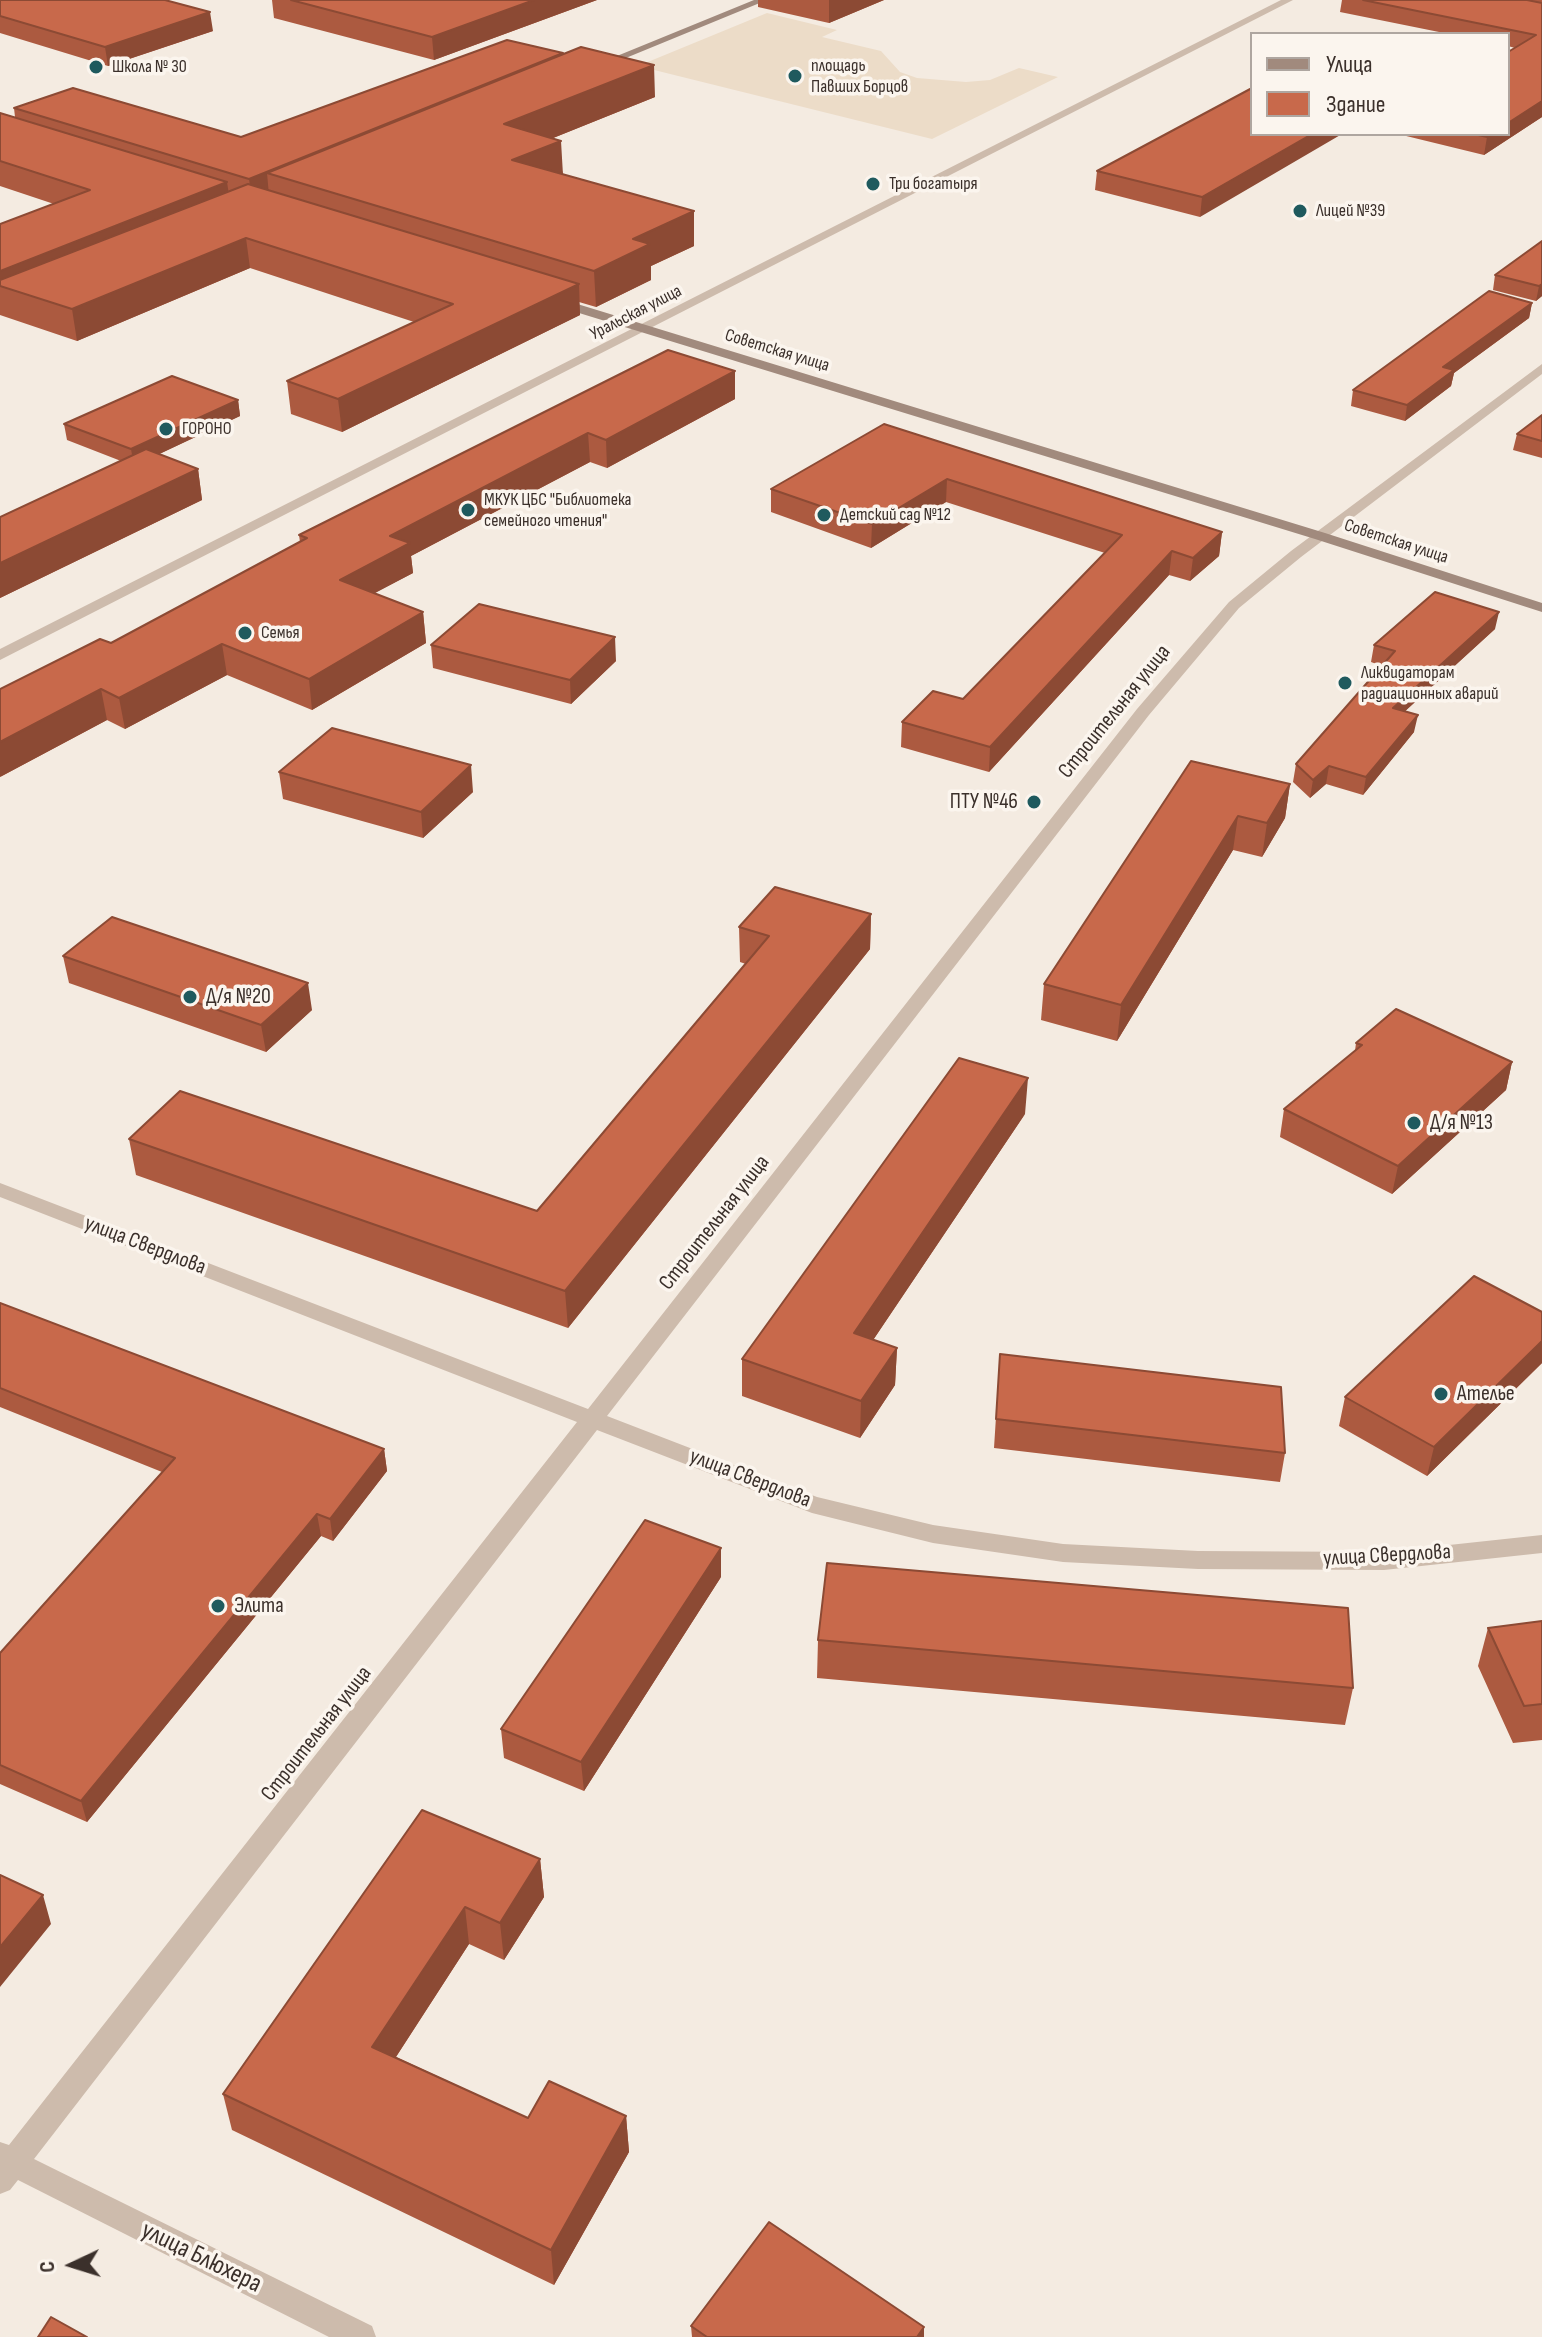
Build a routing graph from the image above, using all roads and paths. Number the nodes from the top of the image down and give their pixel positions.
1 (762, 0) edge
2 (1288, 0) edge
3 (580, 73) edge
4 (538, 296) edge
5 (644, 329) junction
6 (1542, 368) edge
7 (1320, 536) junction
8 (1542, 608) edge
9 (0, 655) edge
10 (0, 1190) edge
11 (594, 1418) junction
12 (1542, 1544) edge
13 (5, 2166) edge
14 (361, 2337) edge

1 - 3 street
2 - 5 street, Уральская улица
4 - 5 street, Советская улица
5 - 7 street, Советская улица
5 - 9 street, Уральская улица
6 - 7 street, Строительная улица
7 - 8 street, Советская улица
7 - 11 street, Строительная улица
10 - 11 street, улица Свердлова
11 - 12 street, улица Свердлова
11 - 13 street, Строительная улица
13 - 14 street, улица Блюхера

